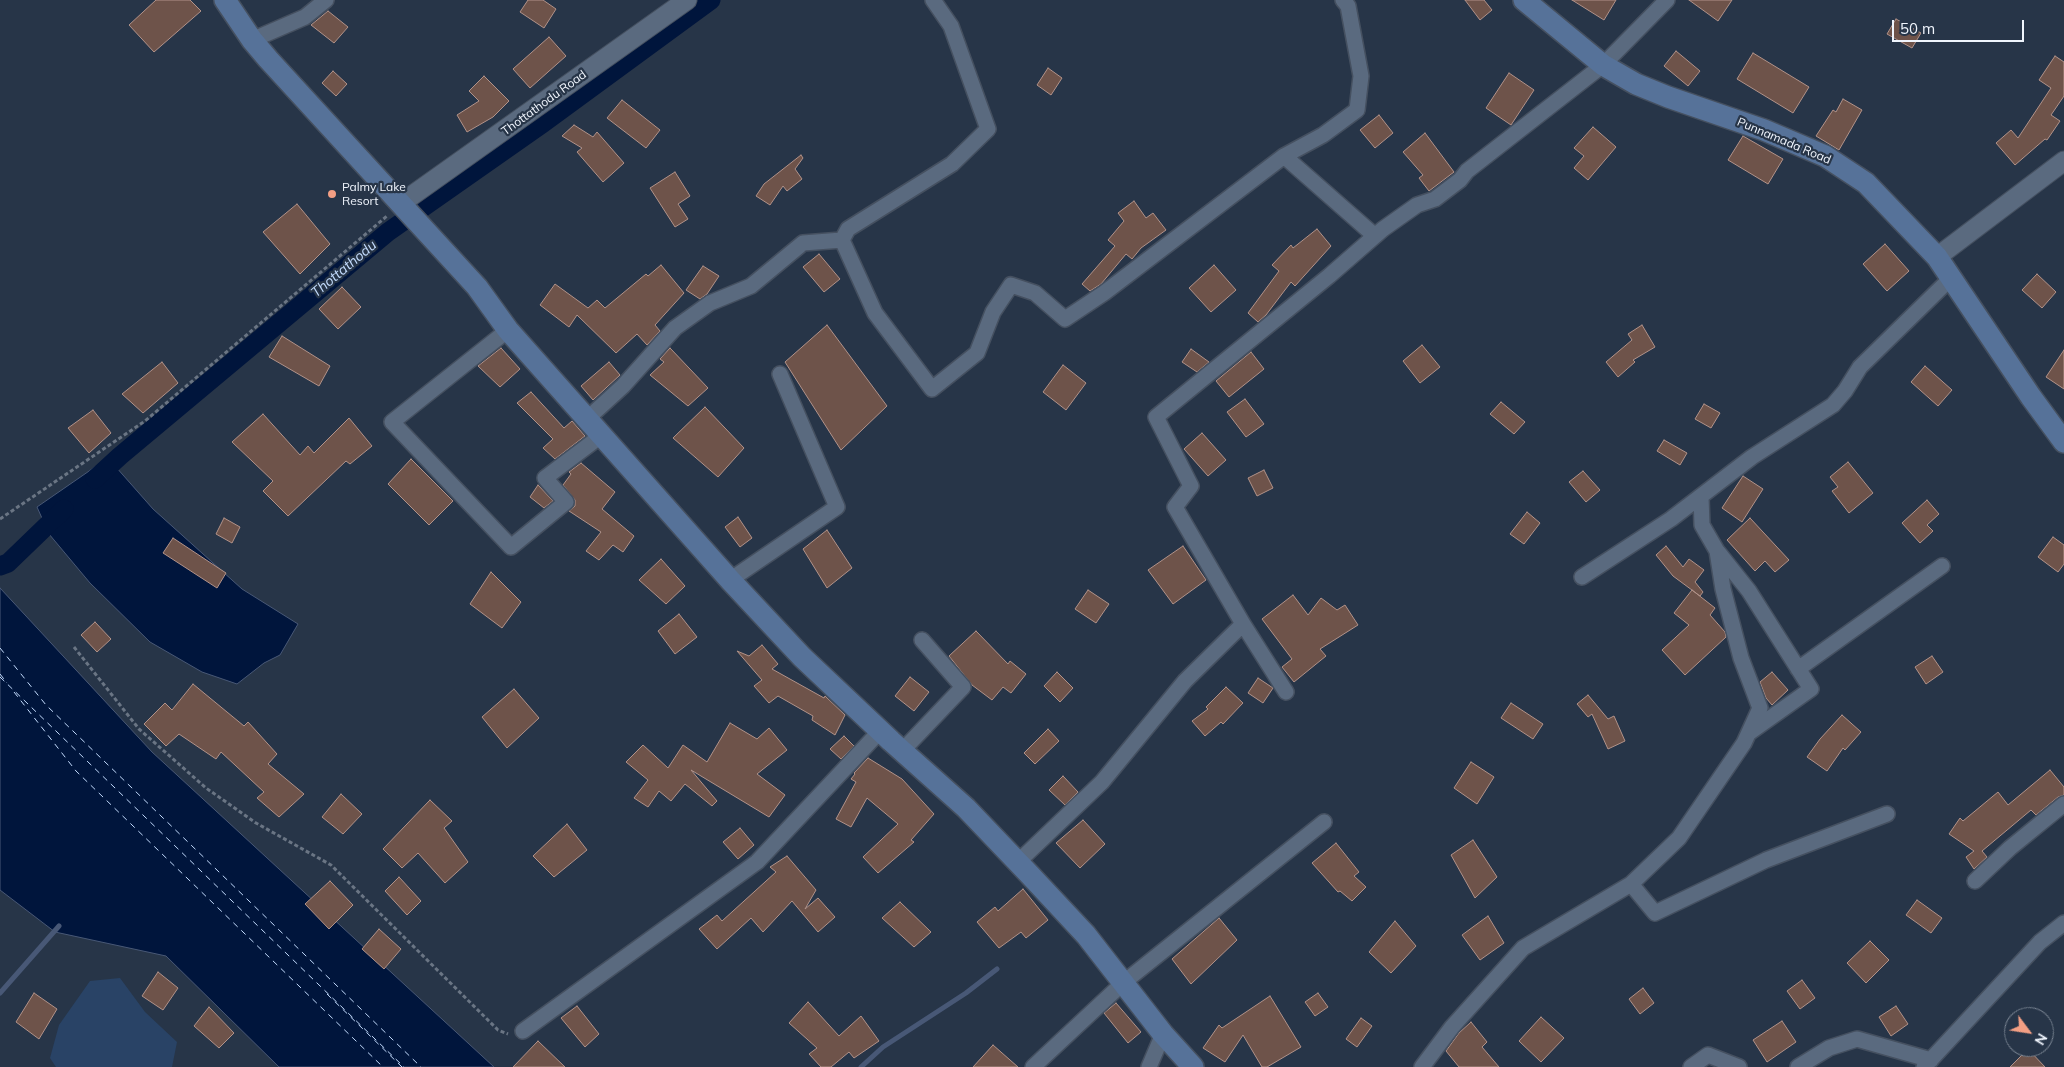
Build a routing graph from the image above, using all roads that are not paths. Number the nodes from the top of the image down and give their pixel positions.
1 (225, 0) edge
2 (326, 0) edge
3 (688, 0) edge
4 (933, 0) edge
5 (1343, 0) edge
6 (1524, 0) edge
7 (1667, 0) edge
8 (252, 40) junction
9 (1603, 65) junction
10 (1284, 156) junction
11 (2064, 162) edge
12 (407, 212) junction
13 (1375, 236) junction
14 (842, 240) junction
15 (1937, 257) junction
16 (1951, 278) junction
17 (508, 330) junction
18 (780, 374) dead end
19 (588, 419) junction
20 (602, 436) junction
21 (2064, 442) edge
22 (1701, 497) junction
23 (1717, 551) junction
24 (1942, 566) dead end
25 (1582, 577) dead end
26 (730, 580) junction
27 (1243, 624) junction
28 (922, 640) dead end
29 (1798, 669) junction
30 (1286, 692) dead end
31 (881, 730) junction
32 (1748, 734) junction
33 (902, 751) junction
34 (2064, 804) edge
35 (1887, 814) dead end
36 (1324, 822) dead end
37 (1018, 862) junction
38 (1975, 881) dead end
39 (1631, 884) junction
40 (2064, 923) edge
41 (1123, 983) junction
42 (523, 1031) road end
43 (1163, 1034) junction
44 (1927, 1064) edge
45 (1033, 1067) edge
46 (1149, 1067) edge
47 (1193, 1067) edge
48 (1422, 1067) edge
49 (1691, 1067) edge
50 (1739, 1067) edge
51 (1798, 1067) edge

1 - 8 main road
2 - 8 street
3 - 12 street, Thottathodu Road
4 - 14 street
5 - 10 street
6 - 9 main road, Punnamada Road
7 - 9 street
8 - 12 main road
9 - 13 street
9 - 15 main road, Punnamada Road
10 - 13 street
10 - 14 street
11 - 15 street
12 - 17 main road
13 - 27 street
14 - 19 street
15 - 16 main road, Punnamada Road
16 - 21 main road, Punnamada Road
16 - 22 street
17 - 19 main road
17 - 20 street
18 - 26 street
19 - 20 main road
20 - 26 main road
22 - 23 street
22 - 25 street
23 - 29 street
23 - 32 street
24 - 29 street
26 - 31 main road
27 - 30 street
27 - 37 street
28 - 33 street
29 - 32 street
31 - 33 main road
31 - 42 street
32 - 39 street
33 - 37 main road
34 - 38 street
35 - 39 street
36 - 41 street
37 - 41 main road
39 - 48 street
40 - 44 street
41 - 43 main road
41 - 45 street
43 - 46 street
43 - 47 main road
44 - 51 street
49 - 50 street

